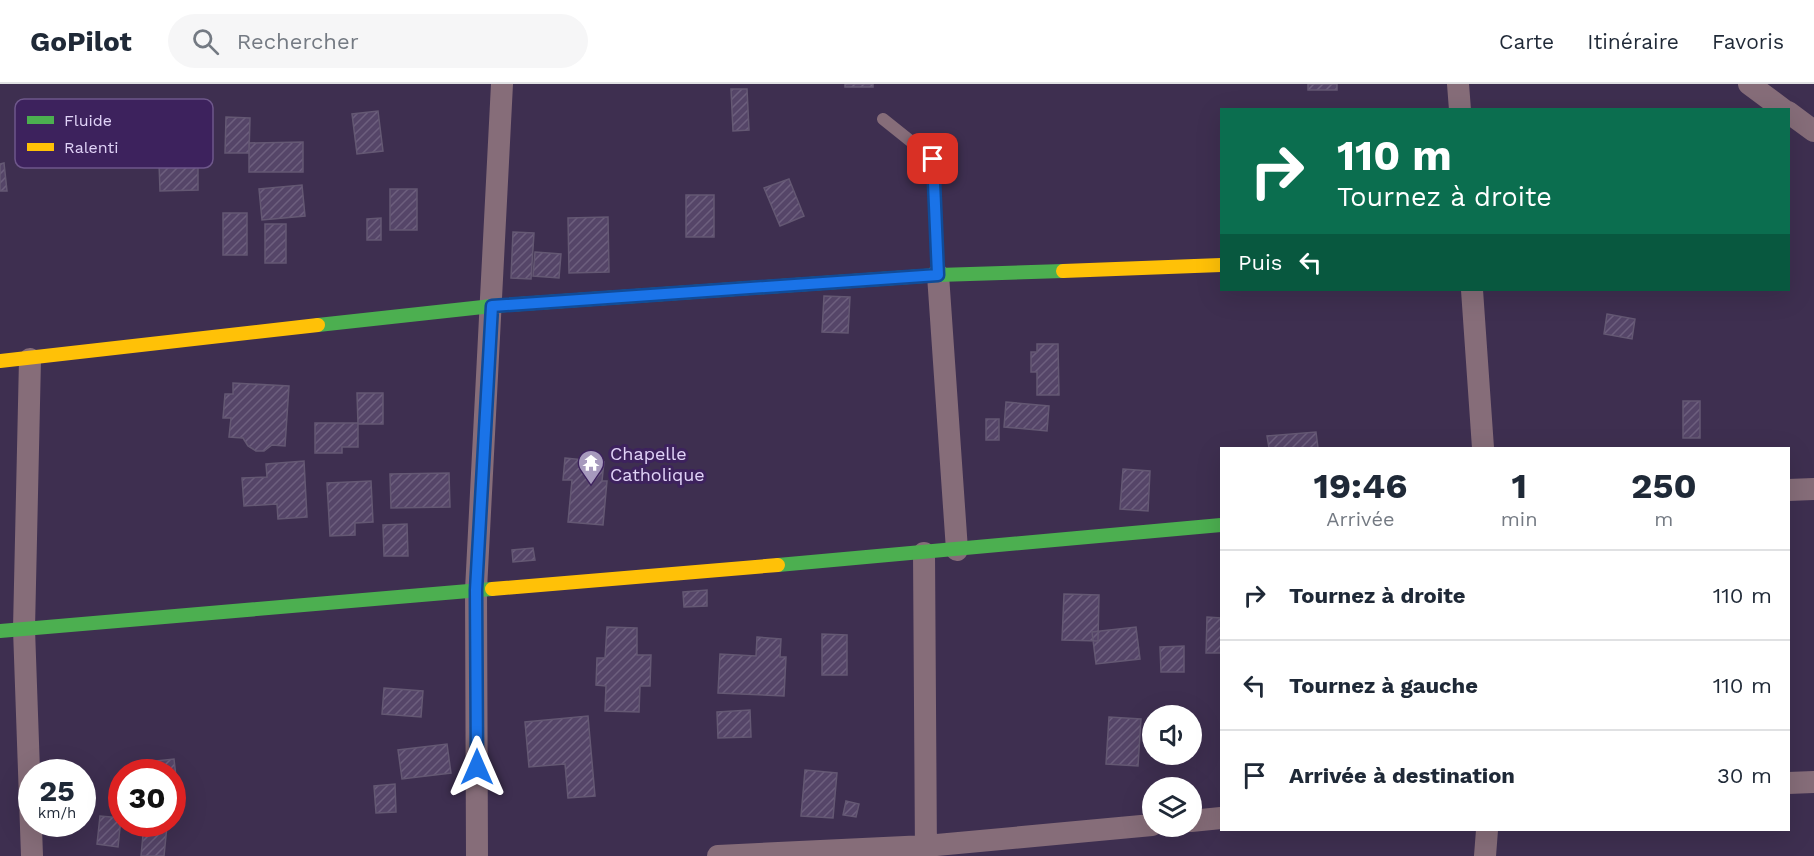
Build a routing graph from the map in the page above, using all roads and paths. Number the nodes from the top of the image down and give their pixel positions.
1 (502, 84) edge
2 (1458, 84) edge
3 (1749, 84) edge
4 (1460, 108) edge
5 (1782, 108) edge
6 (1790, 114) edge
7 (883, 119) dead end
8 (1814, 131) edge
9 (1220, 265) edge
10 (938, 275) junction
11 (1472, 291) edge
12 (492, 306) junction
13 (30, 359) junction
14 (0, 361) edge
15 (1483, 447) edge
16 (1814, 489) edge
17 (1790, 490) edge
18 (1220, 525) edge
19 (957, 550) junction
20 (924, 553) junction
21 (476, 590) junction
22 (24, 629) junction
23 (0, 631) edge
24 (1814, 782) edge
25 (1790, 783) edge
26 (1220, 818) edge
27 (1202, 820) edge
28 (1142, 826) edge
29 (1486, 831) edge
30 (926, 851) edge
31 (32, 856) edge
32 (477, 856) edge
33 (718, 856) edge
34 (1485, 856) edge

1 - 12 street
2 - 4 street
3 - 5 street
6 - 8 street
7 - 10 lane
9 - 10 street
10 - 12 street
10 - 19 street
11 - 15 street
12 - 13 street
12 - 21 street
13 - 14 street
13 - 22 street
16 - 17 street
18 - 19 street
19 - 20 street
20 - 21 street
20 - 30 street
21 - 22 street
21 - 32 street
22 - 23 street
22 - 31 street
24 - 25 street
26 - 27 street
28 - 30 street
29 - 34 street
30 - 33 street

